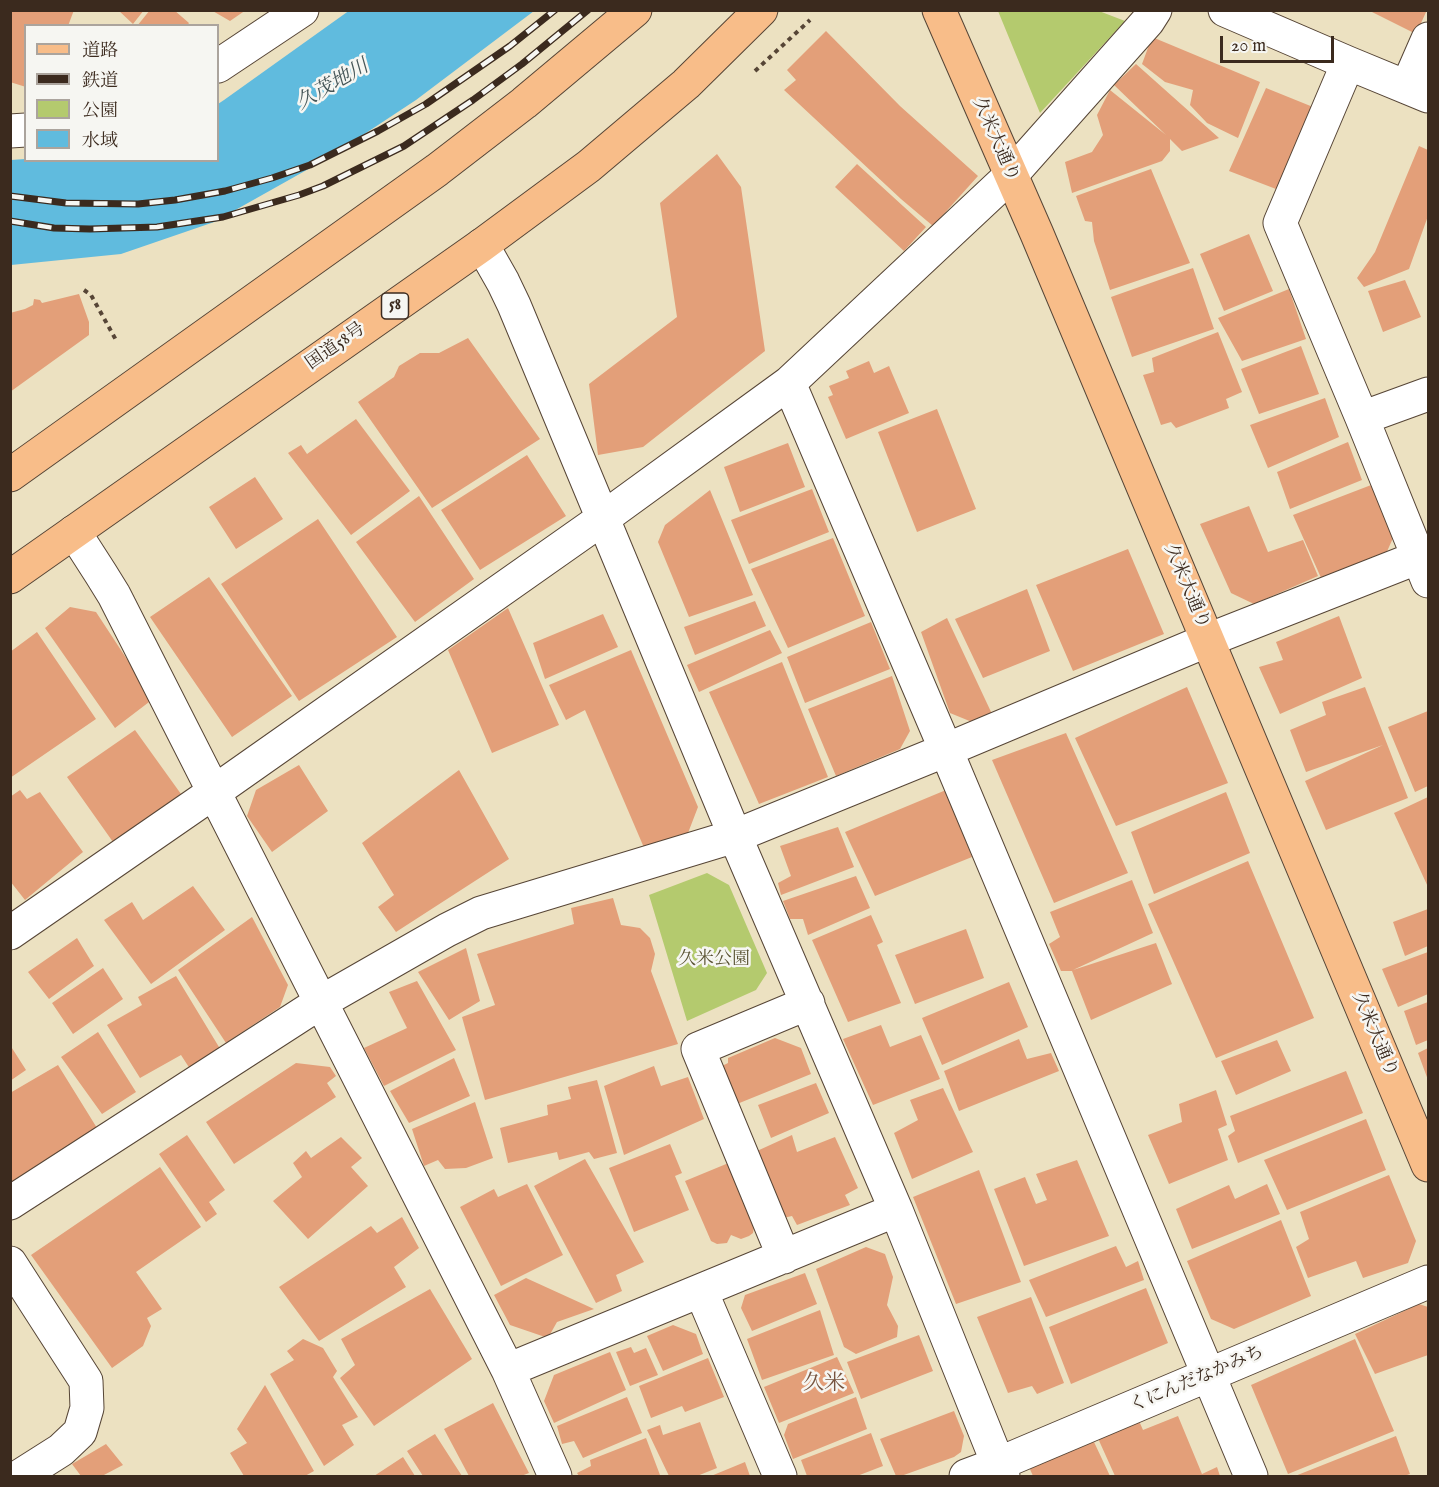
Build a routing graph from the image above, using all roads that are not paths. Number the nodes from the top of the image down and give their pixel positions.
1 (302, 10) edge
2 (635, 10) edge
3 (761, 10) edge
4 (939, 10) edge
5 (1155, 10) edge
6 (1225, 10) edge
7 (1428, 39) edge
8 (1348, 63) junction
9 (219, 65) edge
10 (1418, 92) edge
11 (1011, 175) junction
12 (482, 244) junction
13 (789, 383) junction
14 (1428, 394) edge
15 (1362, 418) junction
16 (10, 475) edge
17 (602, 519) junction
18 (74, 532) junction
19 (1424, 569) edge
20 (10, 577) edge
21 (1208, 640) junction
22 (946, 750) junction
23 (214, 792) junction
24 (735, 836) junction
25 (10, 933) edge
26 (321, 1002) junction
27 (808, 1003) junction
28 (1428, 1165) edge
29 (10, 1203) edge
30 (896, 1210) junction
31 (784, 1257) junction
32 (10, 1263) edge
33 (1428, 1282) edge
34 (701, 1292) junction
35 (508, 1370) junction
36 (1209, 1376) junction
37 (1001, 1470) edge
38 (20, 1476) edge
39 (555, 1476) edge
40 (780, 1476) edge
41 (966, 1476) edge
42 (1251, 1476) edge

1 - 9 street
2 - 16 main road
3 - 12 main road, 国道58号 / 58
4 - 11 main road, 久米大通り
5 - 11 street
6 - 8 street
7 - 10 street
8 - 10 street
8 - 15 street
11 - 13 street
11 - 21 main road, 久米大通り
12 - 17 street
12 - 18 main road, 国道58号 / 58
13 - 17 street
13 - 22 street
14 - 15 street
15 - 19 street
17 - 23 street
17 - 24 street
18 - 20 main road, 国道58号 / 58
18 - 23 street
19 - 21 street
21 - 22 street
21 - 28 main road, 久米大通り
22 - 24 street
22 - 36 street
23 - 25 street
23 - 26 street
24 - 26 street
24 - 27 street
26 - 29 street
26 - 35 street
27 - 30 street
27 - 31 street
30 - 31 street
30 - 37 street
31 - 34 street
32 - 38 street
33 - 36 street, くにんだなかみち
34 - 35 street
34 - 40 street
35 - 39 street
36 - 37 street, くにんだなかみち
36 - 42 street
37 - 41 street, くにんだなかみち

